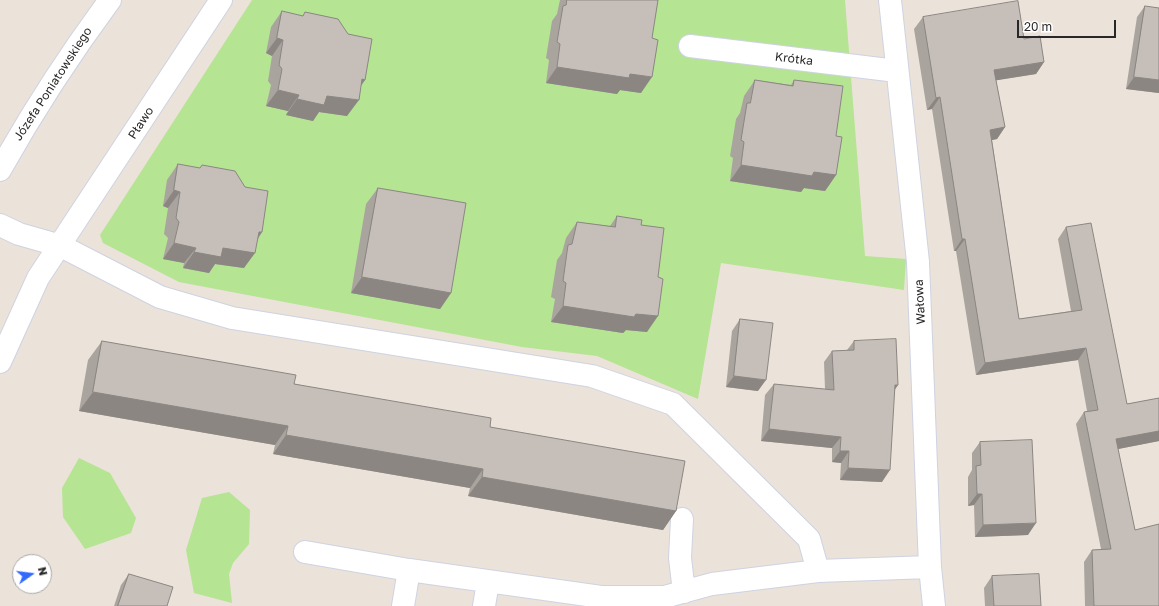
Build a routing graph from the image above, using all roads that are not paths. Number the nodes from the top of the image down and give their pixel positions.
1 (110, 0) edge
2 (222, 0) edge
3 (890, 0) edge
4 (690, 46) dead end
5 (897, 71) junction
6 (0, 170) edge
7 (0, 225) edge
8 (61, 246) junction
9 (0, 362) edge
10 (682, 519) dead end
11 (305, 552) dead end
12 (930, 568) junction
13 (409, 570) junction
14 (818, 571) junction
15 (488, 582) junction
16 (674, 595) junction
17 (403, 606) edge
18 (484, 606) edge
19 (934, 606) edge

1 - 6 street, Józefa Poniatowskiego
2 - 8 street, Pławo
3 - 5 street, Wałowa
4 - 5 street, Krótka
5 - 12 street, Wałowa
7 - 8 street
8 - 9 street, Pławo
8 - 14 street
10 - 16 street
11 - 13 street
12 - 14 street
12 - 19 street, Wałowa
13 - 15 street
13 - 17 street
14 - 16 street
15 - 16 street
15 - 18 street

